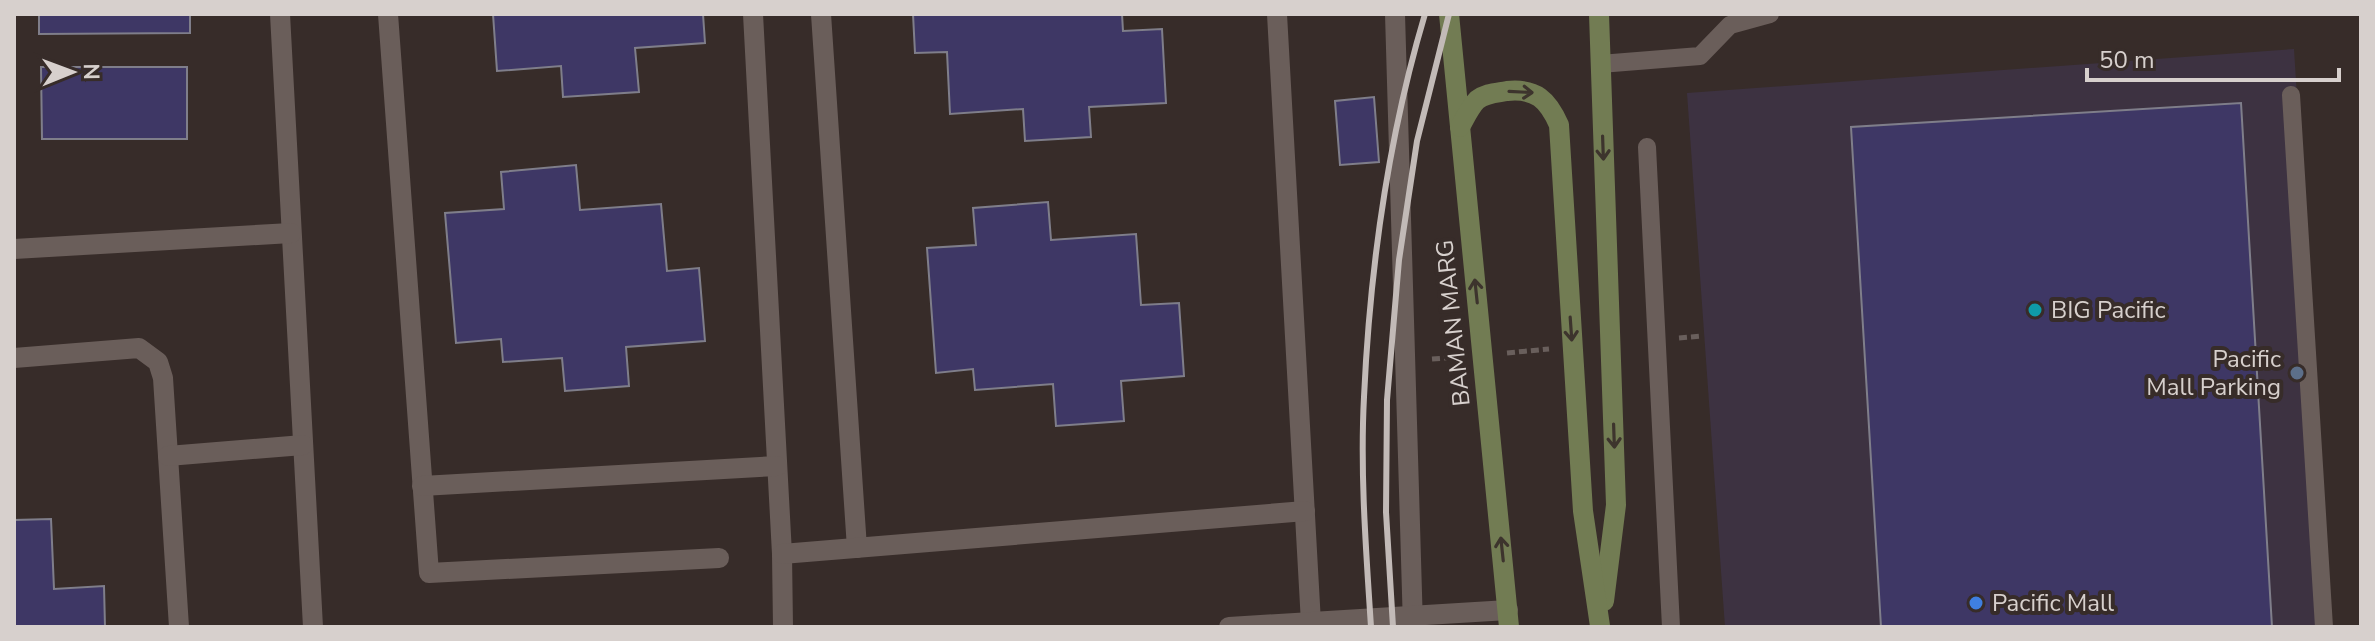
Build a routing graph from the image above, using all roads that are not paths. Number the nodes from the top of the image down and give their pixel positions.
1 (280, 14) edge
2 (388, 14) edge
3 (753, 14) edge
4 (821, 14) edge
5 (1277, 14) edge
6 (1395, 14) edge
7 (1449, 14) edge
8 (1599, 14) edge
9 (1770, 14) edge
10 (1600, 64) junction
11 (2291, 95) dead end
12 (1460, 127) junction
13 (1647, 147) dead end
14 (291, 233) junction
15 (14, 249) edge
16 (14, 358) edge
17 (303, 445) junction
18 (168, 456) junction
19 (777, 466) junction
20 (422, 486) junction
21 (1305, 511) junction
22 (857, 548) junction
23 (782, 554) junction
24 (719, 558) dead end
25 (1508, 618) edge
26 (1413, 621) edge
27 (1311, 623) junction
28 (1250, 626) edge
29 (1600, 626) edge
30 (179, 627) edge
31 (313, 627) edge
32 (783, 627) edge
33 (1229, 627) edge
34 (1671, 627) edge
35 (2324, 627) edge

1 - 14 street
2 - 20 street
3 - 19 street
4 - 22 street
5 - 21 street
6 - 26 street
7 - 12 main road, BAMAN MARG
8 - 10 main road
9 - 10 lane
10 -> 29 main road
11 - 35 lane
25 -> 12 main road, BAMAN MARG
12 -> 29 main road
13 - 34 lane
14 - 15 street
14 - 17 street
16 - 18 street
17 - 18 street
17 - 31 street
18 - 30 street
19 - 20 street
19 - 23 street
20 - 24 street
21 - 22 street
21 - 27 street
22 - 23 street
23 - 32 street
25 - 26 street
26 - 27 street
27 - 28 street
28 - 33 street

